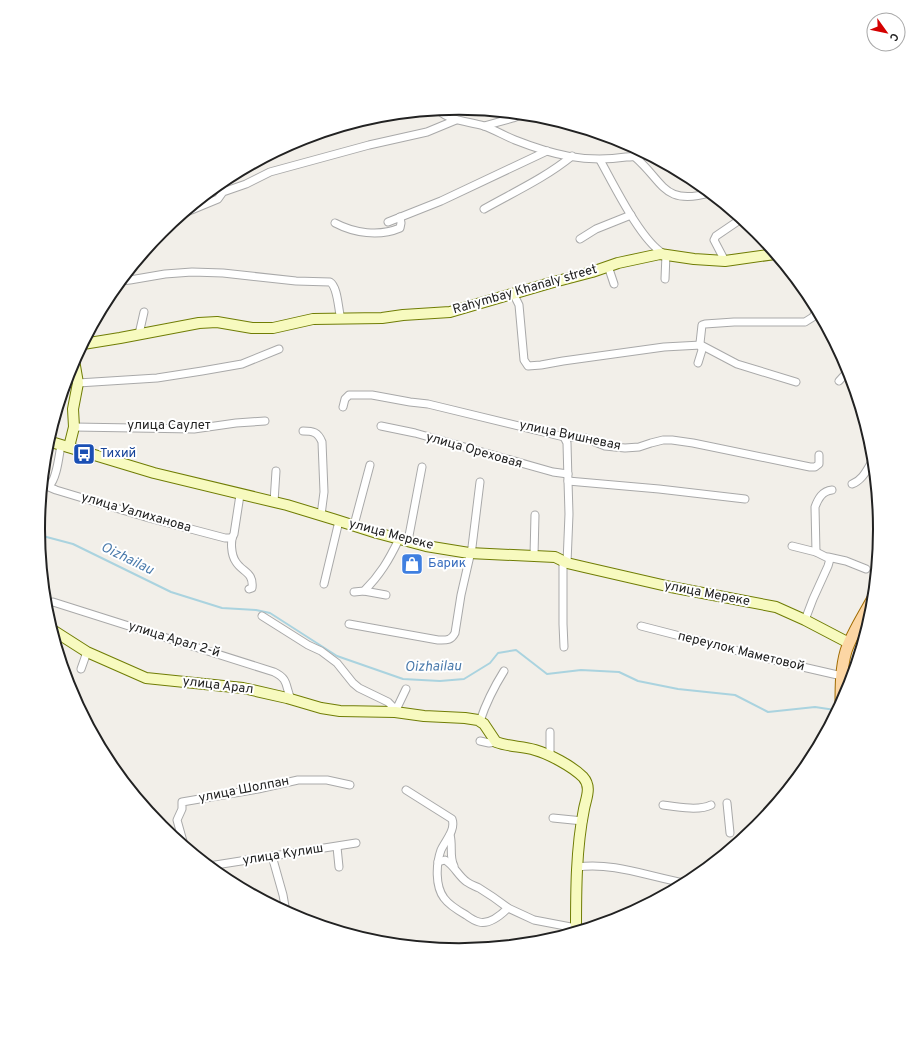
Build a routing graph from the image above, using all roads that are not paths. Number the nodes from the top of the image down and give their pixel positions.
1 (446, 115) edge
2 (511, 119) edge
3 (456, 120) junction
4 (484, 126) junction
5 (547, 151) junction
6 (572, 156) junction
7 (638, 156) edge
8 (635, 157) junction
9 (600, 160) junction
10 (702, 195) edge
11 (201, 206) edge
12 (484, 209) dead end
13 (631, 215) junction
14 (400, 217) junction
15 (388, 222) dead end
16 (737, 222) edge
17 (335, 223) dead end
18 (580, 239) dead end
19 (665, 254) junction
20 (769, 255) edge
21 (725, 260) junction
22 (608, 266) junction
23 (665, 279) dead end
24 (129, 280) edge
25 (614, 284) dead end
26 (513, 294) junction
27 (144, 312) dead end
28 (814, 315) edge
29 (341, 319) junction
30 (139, 334) junction
31 (89, 343) edge
32 (701, 345) junction
33 (279, 349) dead end
34 (698, 363) dead end
35 (76, 373) edge
36 (843, 376) edge
37 (839, 381) dead end
38 (796, 382) dead end
39 (78, 383) junction
40 (343, 407) dead end
41 (264, 421) dead end
42 (381, 426) dead end
43 (74, 427) junction
44 (303, 431) dead end
45 (564, 437) junction
46 (54, 443) edge
47 (65, 446) junction
48 (819, 455) dead end
49 (370, 465) dead end
50 (422, 467) dead end
51 (868, 468) edge
52 (276, 471) dead end
53 (568, 478) junction
54 (480, 482) dead end
55 (852, 484) dead end
56 (48, 485) edge
57 (48, 486) edge
58 (832, 490) dead end
59 (240, 495) junction
60 (745, 499) dead end
61 (274, 502) junction
62 (321, 515) junction
63 (534, 515) dead end
64 (339, 521) junction
65 (354, 525) junction
66 (228, 538) junction
67 (404, 540) junction
68 (792, 546) dead end
69 (816, 552) junction
70 (469, 553) junction
71 (534, 555) junction
72 (831, 559) junction
73 (565, 562) junction
74 (866, 569) dead end
75 (376, 578) junction
76 (324, 584) dead end
77 (249, 589) dead end
78 (364, 591) junction
79 (354, 592) dead end
80 (52, 602) edge
81 (864, 615) edge
82 (262, 616) dead end
83 (805, 620) junction
84 (349, 624) dead end
85 (641, 626) dead end
86 (59, 634) edge
87 (849, 643) junction
88 (564, 647) dead end
89 (86, 652) junction
90 (81, 669) dead end
91 (504, 671) dead end
92 (842, 676) junction
93 (842, 685) edge
94 (406, 689) dead end
95 (291, 699) junction
96 (394, 712) junction
97 (480, 721) junction
98 (550, 732) dead end
99 (480, 741) dead end
100 (496, 742) junction
101 (550, 756) junction
102 (350, 785) dead end
103 (406, 790) dead end
104 (728, 803) dead end
105 (664, 805) dead end
106 (711, 805) dead end
107 (553, 818) dead end
108 (583, 821) junction
109 (730, 833) dead end
110 (450, 835) junction
111 (181, 836) edge
112 (356, 843) dead end
113 (337, 847) junction
114 (272, 856) junction
115 (438, 862) junction
116 (218, 865) edge
117 (454, 866) junction
118 (339, 867) dead end
119 (577, 867) junction
120 (676, 881) edge
121 (285, 904) edge
122 (508, 908) junction
123 (576, 926) edge
124 (569, 928) edge

1 - 3 street
2 - 4 street
3 - 4 street
3 - 11 street
4 - 5 street
5 - 6 street
5 - 14 street
6 - 9 street
6 - 12 street
7 - 8 street
8 - 9 street
8 - 10 street
9 - 13 street
13 - 18 street
13 - 19 street
14 - 15 street
14 - 17 street
16 - 21 street
19 - 21 street, Rahymbay Khanaly street
19 - 22 street, Rahymbay Khanaly street
19 - 23 street
20 - 21 street, Rahymbay Khanaly street
22 - 25 street
22 - 26 street, Rahymbay Khanaly street
24 - 29 street
26 - 29 street, Rahymbay Khanaly street
26 - 32 street
27 - 30 street
28 - 32 street
29 - 30 street, Rahymbay Khanaly street
30 - 31 street, Rahymbay Khanaly street
32 - 34 street
32 - 38 street
33 - 39 street
35 - 39 street
36 - 37 street
39 - 43 street
40 - 45 street, улица Вишневая
41 - 43 street, улица Саулет
42 - 53 street, улица Ореховая
43 - 47 street
44 - 62 street
45 - 48 street, улица Вишневая
45 - 53 street
46 - 47 street, улица Мереке
47 - 56 street
47 - 59 street, улица Мереке
49 - 65 street
50 - 67 street
51 - 55 street
52 - 61 street
53 - 60 street, улица Ореховая
53 - 73 street
54 - 70 street
57 - 66 street, улица Уалиханова
58 - 69 street
59 - 61 street, улица Мереке
59 - 66 street
61 - 62 street, улица Мереке
62 - 64 street, улица Мереке
63 - 71 street
64 - 65 street, улица Мереке
64 - 76 street
65 - 67 street, улица Мереке
66 - 77 street
67 - 70 street, улица Мереке
67 - 75 street
68 - 69 street
69 - 72 street
70 - 71 street, улица Мереке
70 - 84 street
71 - 73 street, улица Мереке
72 - 74 street
72 - 83 street
73 - 83 street, улица Мереке
73 - 88 street
75 - 78 street
75 - 78 street
78 - 79 street
80 - 95 street, улица Арал 2-й
81 - 87 main road
82 - 96 street
83 - 87 street, улица Мереке
85 - 92 street, переулок Маметовой
86 - 89 street, улица Арал
87 - 92 main road
89 - 90 street
89 - 95 street, улица Арал
91 - 97 street
92 - 93 main road
94 - 96 street
95 - 96 street, улица Арал
96 - 97 street, улица Арал
97 - 100 street
98 - 101 street
99 - 100 street
100 - 101 street
101 - 108 street
102 - 111 street, улица Шолпан
103 - 110 street
104 - 109 street
105 - 106 street
107 - 108 street
108 - 119 street
110 - 115 street
110 - 117 street
112 - 113 street, улица Кулиш
113 - 114 street, улица Кулиш
113 - 118 street
114 - 116 street, улица Кулиш
114 - 121 street
115 - 117 street
115 - 122 street
117 - 122 street
119 - 120 street
119 - 123 street
122 - 124 street

